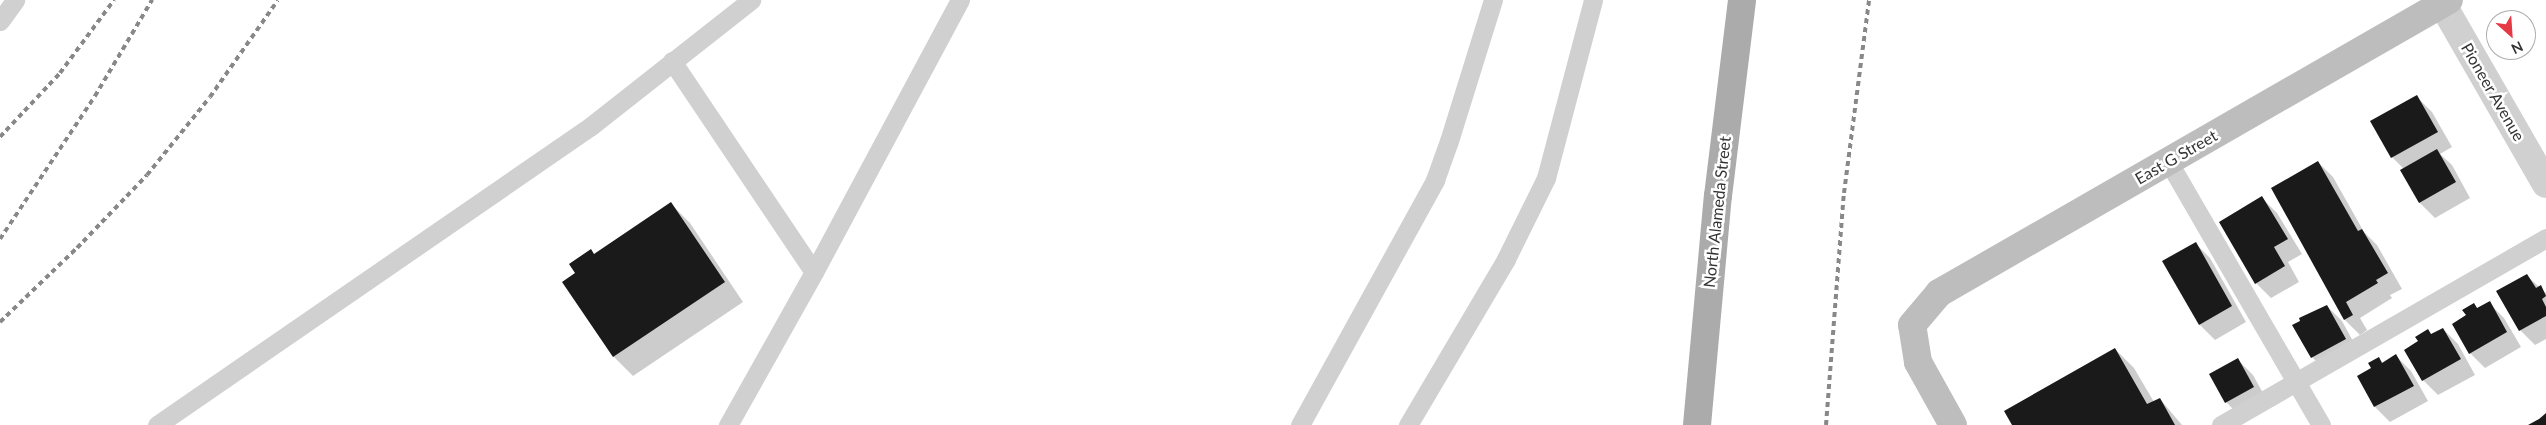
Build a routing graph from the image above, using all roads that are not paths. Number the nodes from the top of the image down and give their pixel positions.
1 (16, 0) edge
2 (752, 0) edge
3 (960, 0) edge
4 (1493, 0) edge
5 (1593, 0) edge
6 (1742, 0) edge
7 (2444, 1) edge
8 (0, 22) edge
9 (672, 61) junction
10 (2168, 161) junction
11 (2546, 184) edge
12 (2546, 238) edge
13 (814, 272) junction
14 (2297, 381) junction
15 (157, 425) edge
16 (728, 425) edge
17 (1300, 425) edge
18 (1408, 425) edge
19 (1697, 425) edge
20 (1953, 425) edge
21 (2221, 425) edge
22 (2321, 425) edge

1 - 8 lane
2 - 9 lane
3 - 13 lane
4 - 17 lane
5 - 18 lane
6 - 19 main road, North Alameda Street
7 - 10 street, East G Street
7 - 11 street, Pioneer Avenue
9 - 13 lane
9 - 15 lane
10 - 14 lane
10 - 20 street, East G Street
12 - 14 lane
13 - 16 lane
14 - 21 lane
14 - 22 lane

